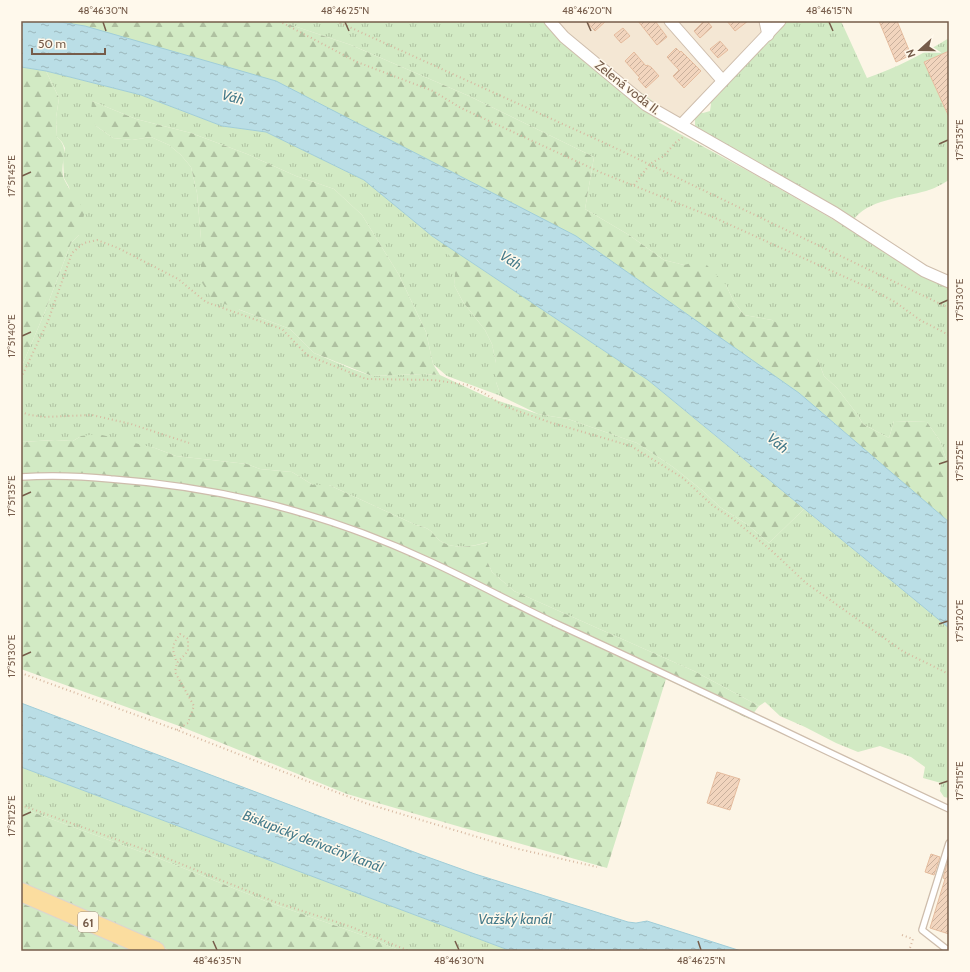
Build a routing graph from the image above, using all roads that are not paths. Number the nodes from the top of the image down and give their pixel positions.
1 (550, 21) edge
2 (670, 21) edge
3 (765, 21) edge
4 (780, 21) edge
5 (768, 35) junction
6 (722, 80) junction
7 (685, 127) junction
8 (949, 282) edge
9 (21, 476) edge
10 (949, 808) edge
11 (949, 842) edge
12 (21, 892) edge
13 (949, 950) edge
14 (156, 951) edge

1 - 7 street, Zelená voda II.
2 - 6 street
3 - 5 street
4 - 5 street
5 - 6 street
6 - 7 street
7 - 8 street, Zelená voda II.
9 - 10 lane
11 - 13 lane
12 - 14 main road, 61

